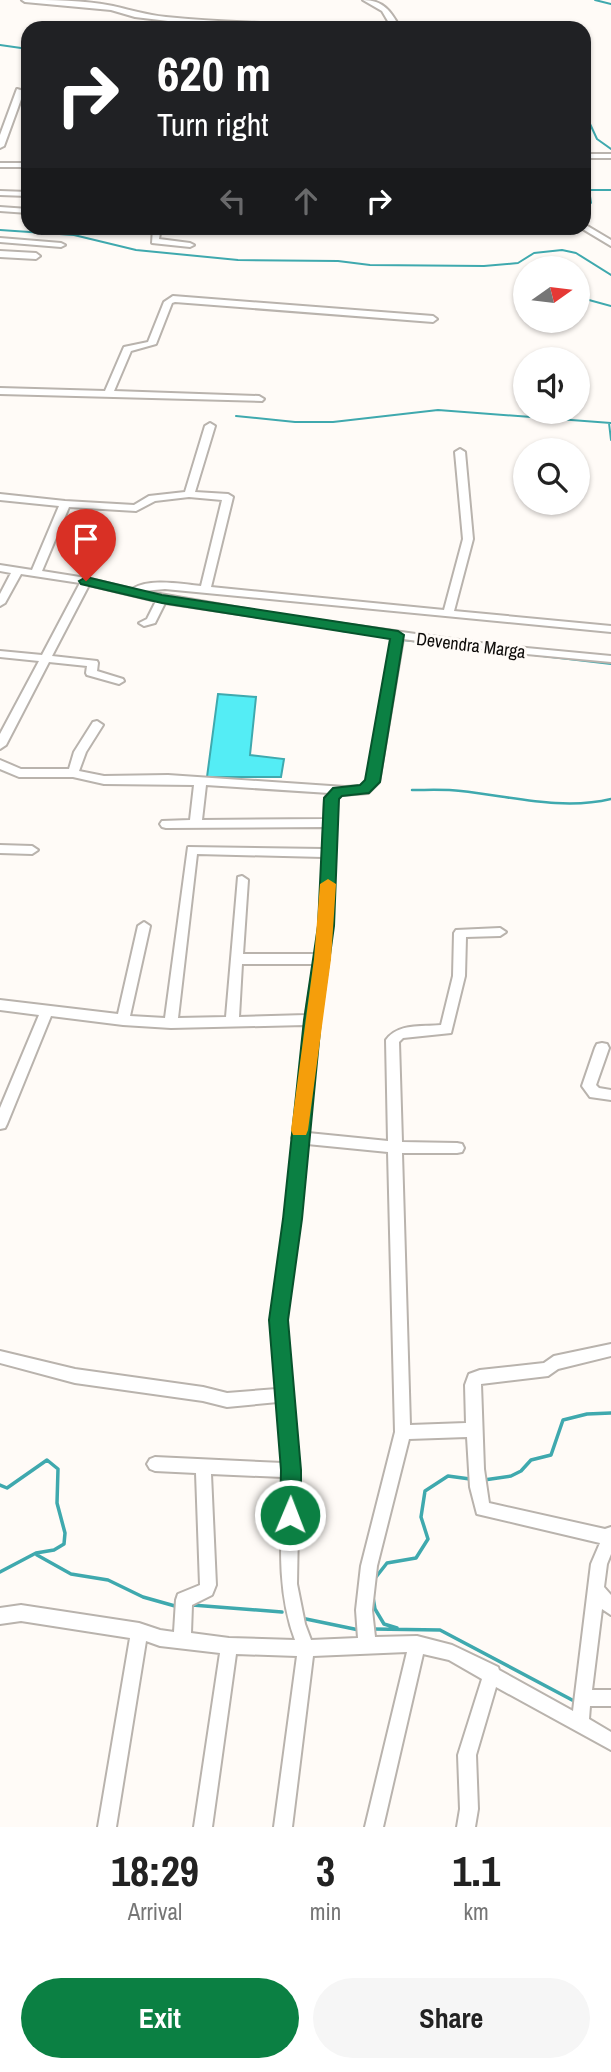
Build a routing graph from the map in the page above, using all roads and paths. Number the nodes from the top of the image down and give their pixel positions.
1 (25, 0) edge
2 (366, 0) edge
3 (196, 21) edge
4 (393, 21) edge
5 (20, 91) dead end
6 (0, 146) edge
7 (591, 156) edge
8 (611, 156) edge
9 (0, 165) edge
10 (21, 165) edge
11 (0, 193) edge
12 (21, 194) edge
13 (0, 209) edge
14 (21, 210) edge
15 (591, 231) edge
16 (156, 235) edge
17 (0, 240) edge
18 (611, 244) edge
19 (61, 245) dead end
20 (190, 245) dead end
21 (0, 254) edge
22 (36, 256) dead end
23 (433, 319) dead end
24 (0, 391) edge
25 (106, 394) junction
26 (260, 399) dead end
27 (209, 426) dead end
28 (460, 452) dead end
29 (189, 494) junction
30 (0, 497) edge
31 (65, 504) junction
32 (0, 568) edge
33 (18, 570) junction
34 (36, 573) junction
35 (86, 581) junction
36 (126, 590) junction
37 (205, 590) junction
38 (162, 599) junction
39 (0, 603) edge
40 (448, 614) junction
41 (144, 623) dead end
42 (611, 629) edge
43 (398, 635) junction
44 (0, 654) edge
45 (46, 658) junction
46 (611, 659) edge
47 (119, 681) dead end
48 (97, 725) dead end
49 (0, 745) edge
50 (0, 764) edge
51 (73, 773) junction
52 (200, 783) junction
53 (343, 790) junction
54 (196, 823) junction
55 (166, 824) dead end
56 (330, 824) junction
57 (0, 849) edge
58 (32, 850) dead end
59 (329, 853) junction
60 (242, 880) dead end
61 (144, 926) dead end
62 (500, 932) dead end
63 (236, 959) junction
64 (323, 959) junction
65 (0, 1005) edge
66 (47, 1010) junction
67 (123, 1020) junction
68 (312, 1020) junction
69 (232, 1022) junction
70 (171, 1023) junction
71 (602, 1048) dead end
72 (611, 1095) edge
73 (0, 1124) edge
74 (299, 1138) junction
75 (396, 1147) junction
76 (457, 1148) dead end
77 (611, 1350) edge
78 (0, 1357) edge
79 (284, 1395) junction
80 (474, 1430) junction
81 (403, 1432) junction
82 (155, 1464) dead end
83 (203, 1466) junction
84 (291, 1470) junction
85 (478, 1478) joint
86 (610, 1536) edge
87 (596, 1590) junction
88 (611, 1607) edge
89 (0, 1616) edge
90 (139, 1631) junction
91 (182, 1640) junction
92 (417, 1644) junction
93 (229, 1646) junction
94 (367, 1646) junction
95 (306, 1648) junction
96 (492, 1673) junction
97 (584, 1698) junction
98 (611, 1698) edge
99 (580, 1722) junction
100 (611, 1741) edge
101 (107, 1827) edge
102 (203, 1827) edge
103 (283, 1827) edge
104 (374, 1827) edge
105 (466, 1827) edge

1 - 3 street
2 - 4 street
5 - 6 street
7 - 8 street
9 - 10 street
11 - 12 street
13 - 14 street
15 - 18 street
16 - 20 street
17 - 19 street
21 - 22 street
23 - 25 street
24 - 25 street
25 - 26 street
27 - 29 street
28 - 40 street
29 - 31 street
29 - 37 street
30 - 31 street
31 - 34 street
32 - 33 street, Devendra Marga
33 - 34 street, Devendra Marga
33 - 39 street
34 - 35 street, Devendra Marga
35 - 36 street, Devendra Marga
35 - 45 street
36 - 37 street
36 - 38 street, Devendra Marga
37 - 40 street
38 - 41 street
38 - 43 street, Devendra Marga
40 - 42 street
43 - 46 street, Devendra Marga
43 - 53 street
44 - 45 street
45 - 47 street
45 - 49 street
48 - 51 street
50 - 51 street
51 - 52 street
52 - 53 street
52 - 54 street
53 - 56 street
54 - 55 street
54 - 56 street
56 - 59 street
57 - 58 street
59 - 64 street
59 - 70 street
60 - 63 street
61 - 67 street
62 - 75 street
63 - 64 street
63 - 69 street
64 - 68 street
65 - 66 street
66 - 67 street
66 - 73 street
67 - 70 street
68 - 69 street
68 - 74 street
69 - 70 street
71 - 72 street
74 - 75 street
74 - 79 street
75 - 76 street
75 - 81 street
77 - 80 street
78 - 79 street
79 - 84 street
80 - 81 street
80 - 85 street
81 - 94 street
82 - 83 street
83 - 84 street
83 - 91 street
84 - 95 street
85 - 86 street
86 - 87 street
87 - 88 street
87 - 97 street
89 - 90 street
90 - 91 street
90 - 101 street
91 - 93 street
92 - 94 street
92 - 96 street
92 - 104 street
93 - 95 street
93 - 102 street
94 - 95 street
95 - 103 street
96 - 99 street
96 - 105 street
97 - 98 street
97 - 99 street
99 - 100 street

